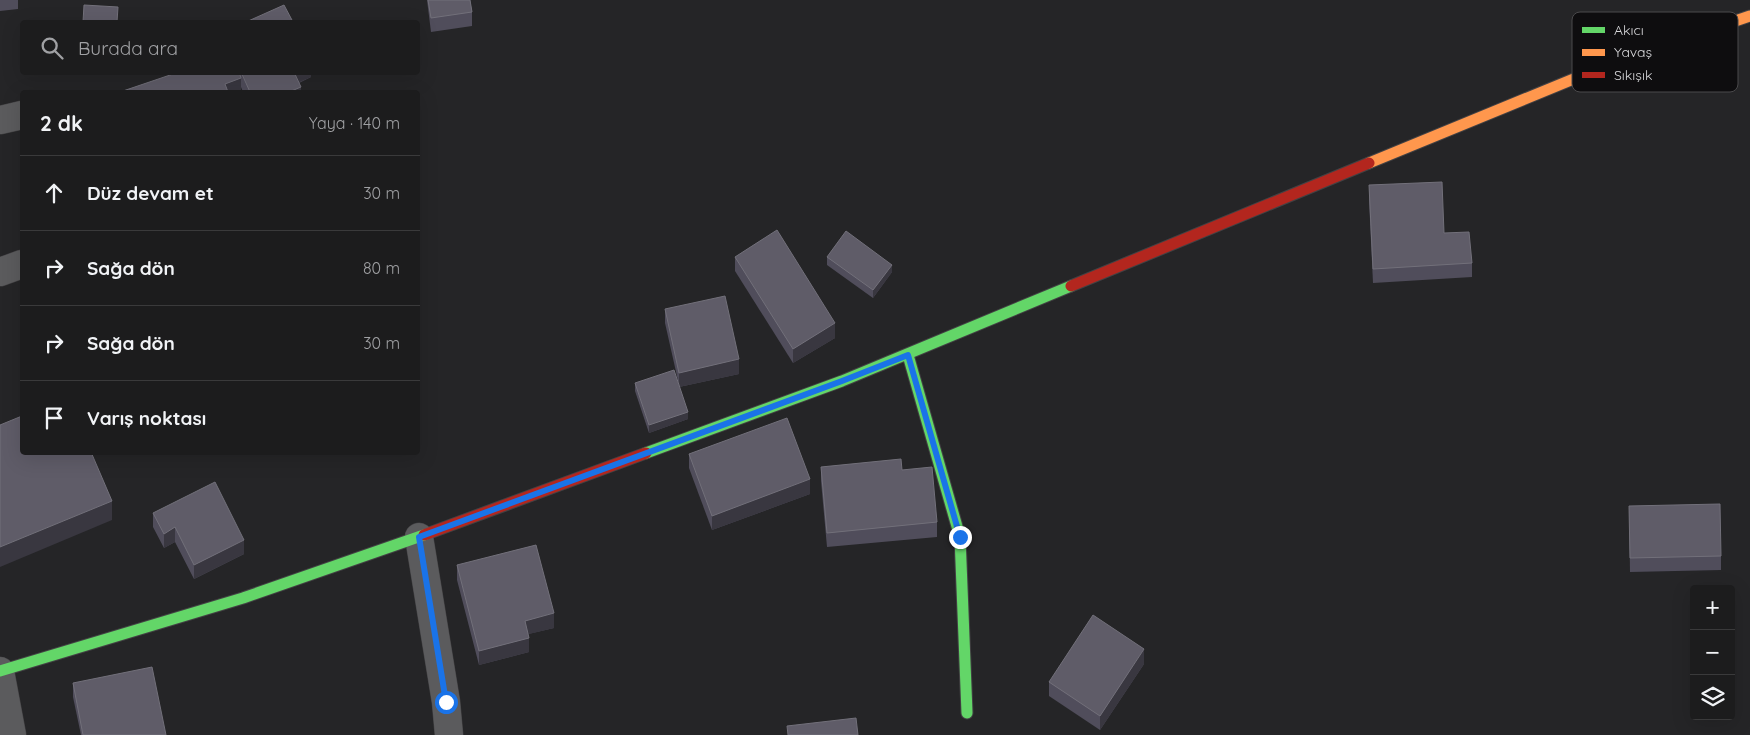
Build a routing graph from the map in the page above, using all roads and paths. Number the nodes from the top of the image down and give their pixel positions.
1 (1750, 16) edge
2 (1738, 20) edge
3 (1572, 80) edge
4 (20, 115) edge
5 (0, 120) edge
6 (20, 265) edge
7 (0, 272) edge
8 (908, 355) junction
9 (419, 537) junction
10 (0, 671) edge
11 (967, 713) dead end
12 (12, 735) edge
13 (449, 735) edge

1 - 2 street
3 - 8 street
4 - 5 street
6 - 7 street
8 - 9 street
8 - 11 street
9 - 10 street
9 - 13 street
10 - 12 street

